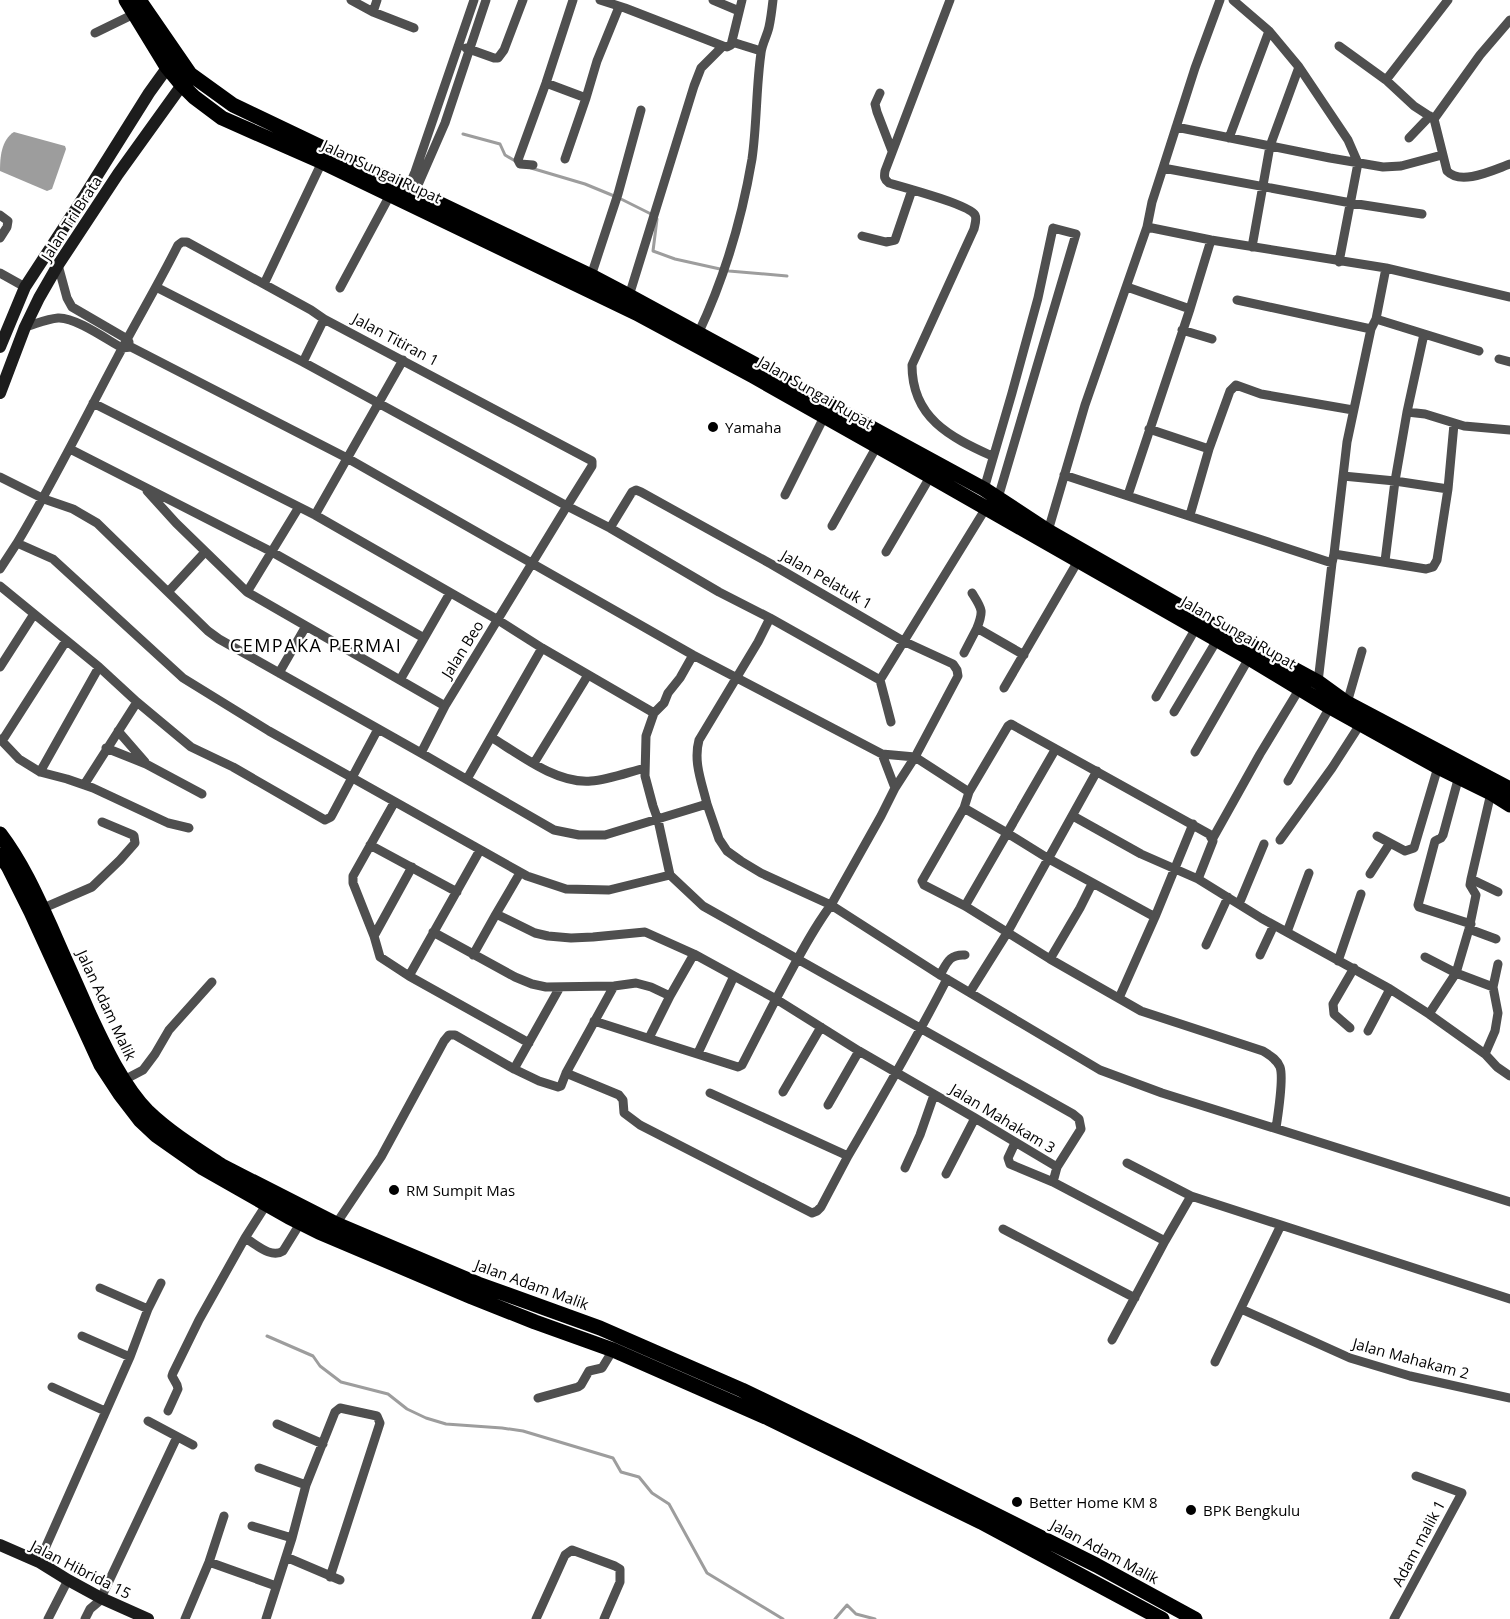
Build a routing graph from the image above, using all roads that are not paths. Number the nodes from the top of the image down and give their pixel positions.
1 (351, 0) edge
2 (377, 0) edge
3 (474, 0) edge
4 (486, 0) edge
5 (523, 0) edge
6 (573, 0) edge
7 (600, 0) edge
8 (713, 0) edge
9 (742, 0) edge
10 (773, 0) edge
11 (950, 0) edge
12 (1220, 0) edge
13 (1233, 0) edge
14 (1448, 0) edge
15 (136, 5) edge
16 (624, 5) edge
17 (739, 11) junction
18 (373, 12) junction
19 (1510, 20) edge
20 (414, 28) dead end
21 (1269, 31) junction
22 (95, 33) dead end
23 (732, 42) junction
24 (458, 46) junction
25 (723, 46) junction
26 (1339, 46) dead end
27 (470, 49) junction
28 (761, 51) junction
29 (172, 62) junction
30 (1299, 67) junction
31 (185, 79) junction
32 (1386, 80) junction
33 (546, 83) junction
34 (880, 93) dead end
35 (586, 98) junction
36 (641, 110) dead end
37 (1432, 118) junction
38 (1176, 127) junction
39 (1229, 138) junction
40 (1409, 138) dead end
41 (1270, 146) junction
42 (892, 151) junction
43 (1442, 155) junction
44 (565, 159) dead end
45 (322, 162) junction
46 (1358, 163) junction
47 (1510, 164) edge
48 (533, 165) dead end
49 (1162, 168) junction
50 (1262, 187) junction
51 (912, 190) junction
52 (85, 195) junction
53 (405, 196) junction
54 (1351, 203) junction
55 (98, 204) junction
56 (1422, 214) dead end
57 (0, 215) edge
58 (1147, 227) junction
59 (862, 236) dead end
60 (0, 238) edge
61 (1211, 240) junction
62 (1252, 247) junction
63 (1339, 262) junction
64 (58, 265) junction
65 (1386, 268) junction
66 (0, 273) edge
67 (591, 276) junction
68 (264, 284) junction
69 (25, 287) junction
70 (156, 287) junction
71 (1126, 287) junction
72 (340, 288) dead end
73 (629, 296) junction
74 (1510, 297) edge
75 (1038, 298) junction
76 (1238, 300) dead end
77 (1057, 301) junction
78 (1190, 309) junction
79 (324, 319) junction
80 (1376, 319) junction
81 (25, 327) junction
82 (1371, 329) junction
83 (1182, 330) junction
84 (698, 334) junction
85 (1424, 334) junction
86 (1212, 339) dead end
87 (127, 344) junction
88 (0, 347) edge
89 (1479, 351) dead end
90 (1499, 359) dead end
91 (404, 360) junction
92 (303, 362) junction
93 (1510, 362) edge
94 (0, 392) edge
95 (379, 402) junction
96 (93, 403) junction
97 (1353, 410) junction
98 (1407, 411) junction
99 (824, 417) junction
100 (1454, 424) junction
101 (1149, 429) junction
102 (1510, 430) edge
103 (877, 447) junction
104 (70, 449) junction
105 (1209, 449) junction
106 (992, 456) junction
107 (347, 458) junction
108 (592, 461) joint
109 (1064, 475) junction
110 (1343, 476) junction
111 (0, 477) edge
112 (930, 477) junction
113 (1395, 481) junction
114 (143, 487) junction
115 (984, 489) junction
116 (1448, 489) junction
117 (786, 495) dead end
118 (1128, 495) junction
119 (998, 498) junction
120 (44, 499) junction
121 (567, 506) junction
122 (299, 507) junction
123 (986, 508) junction
124 (315, 515) junction
125 (1190, 515) junction
126 (832, 526) dead end
127 (609, 528) junction
128 (1048, 531) junction
129 (17, 543) junction
130 (206, 552) junction
131 (272, 552) junction
132 (886, 552) dead end
133 (1333, 558) junction
134 (1078, 561) junction
135 (1385, 561) junction
136 (532, 563) junction
137 (0, 569) edge
138 (1125, 582) junction
139 (0, 586) edge
140 (168, 592) junction
141 (247, 592) junction
142 (450, 593) junction
143 (972, 593) dead end
144 (34, 614) junction
145 (770, 618) junction
146 (498, 620) junction
147 (306, 626) junction
148 (977, 628) junction
149 (1196, 628) junction
150 (424, 638) junction
151 (66, 640) junction
152 (1217, 640) junction
153 (903, 641) junction
154 (542, 648) junction
155 (1362, 651) dead end
156 (964, 653) dead end
157 (693, 655) junction
158 (1024, 655) junction
159 (1249, 658) junction
160 (0, 667) edge
161 (99, 667) junction
162 (279, 673) junction
163 (588, 675) junction
164 (736, 678) junction
165 (400, 680) junction
166 (880, 680) junction
167 (1004, 688) dead end
168 (1309, 688) junction
169 (1156, 697) dead end
170 (136, 702) junction
171 (1347, 703) junction
172 (445, 706) junction
173 (1330, 707) junction
174 (1174, 712) dead end
175 (654, 713) junction
176 (891, 722) dead end
177 (1361, 723) junction
178 (378, 729) junction
179 (118, 731) junction
180 (491, 737) junction
181 (1, 740) edge
182 (106, 748) junction
183 (1055, 750) junction
184 (1195, 752) dead end
185 (421, 753) junction
186 (882, 754) junction
187 (915, 757) junction
188 (534, 763) junction
189 (146, 764) junction
190 (1438, 767) junction
191 (645, 768) junction
192 (1097, 771) junction
193 (40, 772) junction
194 (1459, 776) junction
195 (353, 778) junction
196 (467, 779) junction
197 (1288, 781) dead end
198 (84, 784) junction
199 (895, 788) junction
200 (1510, 789) edge
201 (969, 792) junction
202 (1491, 793) junction
203 (202, 794) dead end
204 (394, 802) junction
205 (707, 804) junction
206 (1510, 805) edge
207 (964, 808) junction
208 (1073, 816) junction
209 (658, 820) junction
210 (102, 822) dead end
211 (1193, 824) junction
212 (189, 828) dead end
213 (1007, 832) junction
214 (0, 834) edge
215 (1377, 836) dead end
216 (1213, 838) junction
217 (1280, 840) dead end
218 (1390, 843) junction
219 (1264, 844) dead end
220 (370, 845) junction
221 (480, 850) junction
222 (0, 855) edge
223 (1049, 859) junction
224 (412, 867) junction
225 (1174, 869) junction
226 (520, 873) junction
227 (1309, 873) dead end
228 (1370, 874) dead end
229 (670, 875) junction
230 (1198, 879) junction
231 (1470, 879) junction
232 (1092, 884) junction
233 (457, 892) junction
234 (1498, 892) dead end
235 (1361, 894) dead end
236 (1228, 897) junction
237 (1239, 904) junction
238 (831, 905) junction
239 (965, 906) junction
240 (37, 910) junction
241 (496, 914) junction
242 (1155, 917) junction
243 (1274, 925) junction
244 (1470, 927) junction
245 (433, 932) junction
246 (1287, 932) junction
247 (1007, 933) junction
248 (374, 936) junction
249 (1496, 939) dead end
250 (1206, 945) dead end
251 (694, 954) junction
252 (473, 955) junction
253 (965, 955) dead end
254 (1260, 955) dead end
255 (1425, 957) dead end
256 (798, 958) junction
257 (1050, 959) junction
258 (1338, 961) junction
259 (1498, 964) dead end
260 (1354, 968) junction
261 (1456, 973) junction
262 (409, 976) junction
263 (734, 976) junction
264 (944, 977) junction
265 (212, 982) dead end
266 (614, 986) junction
267 (560, 987) junction
268 (1493, 987) junction
269 (1390, 989) junction
270 (970, 992) junction
271 (670, 996) junction
272 (1119, 998) junction
273 (776, 999) junction
274 (1430, 1014) junction
275 (594, 1021) junction
276 (821, 1027) junction
277 (1350, 1028) dead end
278 (921, 1030) junction
279 (1368, 1031) dead end
280 (649, 1038) junction
281 (529, 1043) junction
282 (859, 1051) junction
283 (698, 1053) junction
284 (1485, 1054) junction
285 (514, 1069) junction
286 (896, 1072) junction
287 (566, 1073) junction
288 (1510, 1076) edge
289 (124, 1080) junction
290 (783, 1092) dead end
291 (710, 1093) dead end
292 (934, 1095) junction
293 (828, 1106) dead end
294 (975, 1118) junction
295 (1276, 1128) junction
296 (1015, 1143) junction
297 (848, 1156) junction
298 (1127, 1163) dead end
299 (1057, 1167) junction
300 (905, 1168) dead end
301 (946, 1174) dead end
302 (1053, 1182) junction
303 (274, 1191) junction
304 (1191, 1196) junction
305 (1510, 1202) edge
306 (266, 1205) junction
307 (301, 1222) junction
308 (327, 1225) junction
309 (1281, 1225) junction
310 (1004, 1229) dead end
311 (245, 1238) junction
312 (1166, 1241) junction
313 (161, 1283) dead end
314 (100, 1288) dead end
315 (475, 1290) junction
316 (1134, 1299) junction
317 (1510, 1299) edge
318 (148, 1309) junction
319 (1241, 1309) junction
320 (82, 1336) dead end
321 (1112, 1340) dead end
322 (613, 1350) junction
323 (130, 1357) junction
324 (1215, 1362) dead end
325 (52, 1387) dead end
326 (538, 1398) dead end
327 (1510, 1398) edge
328 (105, 1411) junction
329 (168, 1411) dead end
330 (148, 1421) dead end
331 (277, 1424) dead end
332 (177, 1437) junction
333 (323, 1444) junction
334 (193, 1445) dead end
335 (259, 1468) dead end
336 (1416, 1476) dead end
337 (306, 1485) junction
338 (224, 1516) dead end
339 (252, 1526) dead end
340 (292, 1538) junction
341 (0, 1545) edge
342 (286, 1557) junction
343 (39, 1562) junction
344 (209, 1562) junction
345 (1096, 1565) junction
346 (330, 1577) junction
347 (68, 1580) junction
348 (340, 1580) dead end
349 (1089, 1580) junction
350 (276, 1586) junction
351 (102, 1598) junction
352 (48, 1619) edge
353 (85, 1619) edge
354 (148, 1619) edge
355 (185, 1619) edge
356 (266, 1619) edge
357 (537, 1619) edge
358 (604, 1619) edge
359 (1162, 1619) edge
360 (1195, 1619) edge
361 (1394, 1619) edge

1 - 18 street
2 - 18 street
3 - 24 street
4 - 27 street
5 - 27 street
6 - 33 street
7 - 16 street
8 - 17 street
9 - 17 street
10 - 28 street
11 - 42 street
12 - 38 street
13 - 21 street
14 - 32 street
15 - 22 street
15 - 29 main road, Jalan Sungai Rupat
16 - 25 street
16 - 35 street
17 - 23 street
18 - 20 street
19 - 37 street
21 - 30 street
21 - 39 street
23 - 25 street
23 - 28 street
24 - 27 street
24 - 53 street
25 - 73 street
26 - 32 street
27 - 53 street
28 - 84 street
29 - 31 main road, Jalan Sungai Rupat
29 - 52 street, Jalan Tri Brata
30 - 41 street
30 - 46 street
31 - 45 main road, Jalan Sungai Rupat
31 - 53 main road, Jalan Sungai Rupat
31 - 55 street, Jalan Tri Brata
32 - 37 street
33 - 35 street
33 - 48 street
34 - 42 street
35 - 44 street
36 - 67 street
37 - 40 street
37 - 43 street
38 - 39 street
38 - 49 street
39 - 41 street
41 - 46 street
41 - 50 street
42 - 51 street
43 - 46 street
43 - 47 street
45 - 53 main road, Jalan Sungai Rupat
45 - 68 street
46 - 54 street
49 - 50 street
49 - 58 street
50 - 54 street
50 - 62 street
51 - 59 street
51 - 106 street
52 - 55 street
52 - 69 street, Jalan Tri Brata
53 - 67 main road, Jalan Sungai Rupat
53 - 72 street
53 - 99 main road, Jalan Sungai Rupat
54 - 56 street
54 - 63 street
55 - 64 street, Jalan Tri Brata
57 - 60 street
58 - 61 street
58 - 71 street
61 - 62 street
61 - 78 street
62 - 63 street
63 - 65 street
64 - 81 street, Jalan Tri Brata
64 - 87 street
65 - 74 street
65 - 80 street
66 - 69 street
67 - 73 main road, Jalan Sungai Rupat
68 - 70 street, Jalan Titiran 1
68 - 79 street, Jalan Titiran 1
69 - 88 street, Jalan Tri Brata
70 - 87 street
70 - 92 street
71 - 78 street
71 - 109 street
73 - 84 main road, Jalan Sungai Rupat
75 - 77 street
75 - 77 street
75 - 106 street
76 - 82 street
77 - 119 street
78 - 83 street
79 - 91 street, Jalan Titiran 1
79 - 92 street
80 - 82 street
80 - 85 street
81 - 87 street
81 - 94 street, Jalan Tri Brata
82 - 97 street
83 - 86 street
83 - 101 street
84 - 115 main road, Jalan Sungai Rupat
85 - 89 street
85 - 98 street
87 - 96 street
87 - 107 street
90 - 93 street
91 - 95 street
91 - 108 street, Jalan Titiran 1
92 - 95 street
95 - 107 street
95 - 121 street
96 - 104 street
96 - 122 street
97 - 105 street
97 - 110 street
98 - 100 street
98 - 113 street
99 - 103 main road, Jalan Sungai Rupat
99 - 117 street
100 - 102 street
100 - 116 street
101 - 105 street
101 - 118 street
103 - 112 main road, Jalan Sungai Rupat
103 - 126 street
104 - 114 street
104 - 120 street
105 - 125 street
106 - 115 street
107 - 124 street
107 - 136 street
108 - 121 street, Jalan Beo
109 - 118 street
109 - 128 street
110 - 113 street
110 - 133 street
111 - 120 street
112 - 123 main road, Jalan Sungai Rupat
112 - 132 street
113 - 116 street
113 - 135 street
114 - 130 street
114 - 131 street
115 - 119 main road, Jalan Sungai Rupat
116 - 135 street
118 - 125 street
119 - 128 main road, Jalan Sungai Rupat
120 - 129 street
120 - 140 street
121 - 127 street
121 - 136 street, Jalan Beo
122 - 124 street
122 - 131 street
123 - 134 main road, Jalan Sungai Rupat
123 - 153 street
124 - 142 street
125 - 133 street
127 - 145 street
127 - 153 street, Jalan Pelatuk 1
128 - 138 main road, Jalan Sungai Rupat
129 - 137 street
129 - 195 street
130 - 140 street
130 - 141 street
131 - 141 street
131 - 150 street
133 - 135 street
133 - 168 street
134 - 138 main road, Jalan Sungai Rupat
134 - 158 street
136 - 146 street, Jalan Beo
136 - 157 street
138 - 149 main road, Jalan Sungai Rupat
138 - 168 main road, Jalan Sungai Rupat
139 - 144 street
140 - 162 street
141 - 147 street
142 - 146 street
142 - 150 street
143 - 148 street
144 - 151 street
144 - 160 street
145 - 164 street
145 - 166 street
146 - 154 street
146 - 172 street, Jalan Beo
147 - 162 street
147 - 165 street
148 - 156 street
148 - 158 street
149 - 152 main road, Jalan Sungai Rupat
149 - 169 street
150 - 165 street
151 - 161 street
151 - 181 street
152 - 159 main road, Jalan Sungai Rupat
152 - 174 street
153 - 166 street
153 - 187 street, Jalan Pelatuk 1
154 - 163 street
154 - 180 street
155 - 171 street
157 - 164 street
157 - 175 street
158 - 167 street
159 - 168 main road, Jalan Sungai Rupat
159 - 184 street
161 - 170 street
161 - 193 street
162 - 178 street
163 - 175 street
163 - 188 street
164 - 186 street
164 - 205 street
165 - 172 street
166 - 176 street
168 - 171 main road, Jalan Sungai Rupat
168 - 173 main road, Jalan Sungai Rupat
168 - 216 street
170 - 179 street
170 - 195 street
171 - 200 main road, Jalan Sungai Rupat
172 - 185 street, Jalan Beo
173 - 177 main road, Jalan Sungai Rupat
173 - 197 street
175 - 191 street
177 - 190 main road, Jalan Sungai Rupat
177 - 217 street
178 - 185 street
178 - 195 street
179 - 182 street
179 - 189 street
180 - 188 street
180 - 196 street
181 - 193 street
182 - 189 street
182 - 198 street
183 - 192 street
183 - 201 street
183 - 213 street
185 - 196 street
186 - 187 street
186 - 199 street
187 - 199 street
187 - 201 street
188 - 191 street
189 - 203 street
190 - 194 main road, Jalan Sungai Rupat
190 - 218 street
191 - 209 street
192 - 208 street
192 - 211 street
193 - 198 street
194 - 202 main road, Jalan Sungai Rupat
194 - 244 street
195 - 204 street
196 - 209 street
198 - 212 street
199 - 238 street
201 - 207 street
202 - 206 main road, Jalan Sungai Rupat
202 - 231 street
204 - 220 street
204 - 221 street
205 - 209 street
205 - 238 street
207 - 213 street
207 - 239 street
208 - 223 street
208 - 225 street
209 - 229 street
210 - 240 street
211 - 216 street
211 - 225 street
213 - 223 street
213 - 239 street
214 - 240 main road, Jalan Adam Malik
215 - 218 street
216 - 230 street
218 - 228 street
219 - 237 street
220 - 224 street
220 - 248 street
221 - 226 street
221 - 233 street
222 - 240 main road, Jalan Adam Malik
223 - 232 street
223 - 247 street
224 - 233 street
224 - 248 street
225 - 230 street
225 - 242 street
226 - 229 street
226 - 241 street
227 - 246 street
229 - 256 street
230 - 236 street
231 - 234 street
231 - 244 street
232 - 242 street
232 - 257 street
233 - 245 street
235 - 258 street
236 - 237 street
236 - 250 street
237 - 243 street
238 - 256 street
238 - 264 street
239 - 247 street
240 - 289 main road, Jalan Adam Malik
240 - 306 main road, Jalan Adam Malik
241 - 251 street, Jalan Mahakam 3
241 - 252 street
242 - 272 street
243 - 246 street
243 - 254 street
244 - 249 street
244 - 261 street
245 - 252 street
245 - 262 street
246 - 258 street
247 - 257 street
247 - 270 street
248 - 262 street
251 - 263 street, Jalan Mahakam 3
251 - 271 street
252 - 267 street
253 - 264 street
255 - 261 street
256 - 273 street
256 - 278 street
257 - 272 street
258 - 260 street
259 - 268 street
260 - 269 street
260 - 277 street
261 - 268 street
261 - 274 street
262 - 281 street
263 - 273 street, Jalan Mahakam 3
263 - 283 street
264 - 270 street
264 - 278 street
265 - 289 street
266 - 267 street
266 - 271 street
266 - 275 street
267 - 281 street
268 - 284 street
269 - 274 street
269 - 279 street
270 - 295 street
271 - 280 street
272 - 295 street
273 - 276 street, Jalan Mahakam 3
273 - 283 street
274 - 284 street
275 - 280 street
275 - 287 street
276 - 282 street, Jalan Mahakam 3
276 - 290 street
278 - 286 street
278 - 299 street
280 - 283 street
281 - 285 street
282 - 286 street, Jalan Mahakam 3
282 - 293 street
284 - 288 street
285 - 287 street
285 - 308 street
286 - 292 street, Jalan Mahakam 3
286 - 297 street
287 - 297 street
289 - 303 main road, Jalan Adam Malik
291 - 297 street
292 - 294 street, Jalan Mahakam 3
292 - 300 street
294 - 296 street, Jalan Mahakam 3
294 - 301 street
295 - 305 street
296 - 299 street, Jalan Mahakam 3
296 - 302 street
298 - 304 street
299 - 302 street, Jalan Mahakam 3
302 - 312 street
303 - 306 main road
303 - 308 main road, Jalan Adam Malik
304 - 309 street
304 - 312 street
306 - 307 main road, Jalan Adam Malik
306 - 311 street
307 - 308 main road, Jalan Adam Malik
307 - 311 street
308 - 315 main road, Jalan Adam Malik
309 - 317 street
309 - 319 street
310 - 316 street
311 - 329 street
312 - 316 street
313 - 318 street
314 - 318 street
315 - 322 main road, Jalan Adam Malik
315 - 345 main road, Jalan Adam Malik
316 - 321 street
318 - 323 street
319 - 324 street
319 - 327 street, Jalan Mahakam 2
320 - 323 street
322 - 326 street
322 - 349 main road, Jalan Adam Malik
323 - 328 street
325 - 328 street
328 - 343 street
330 - 332 street
331 - 333 street
332 - 334 street
332 - 351 street
333 - 337 street
333 - 346 street
335 - 337 street
336 - 361 street, Adam malik 1
337 - 340 street
338 - 344 street
339 - 340 street
340 - 342 street
341 - 343 street, Jalan Hibrida 15
342 - 346 street
342 - 350 street
343 - 347 street, Jalan Hibrida 15
344 - 350 street
344 - 355 street
345 - 349 main road
345 - 360 main road, Jalan Adam Malik
346 - 348 street
347 - 351 street, Jalan Hibrida 15
347 - 352 street
349 - 359 main road, Jalan Adam Malik
350 - 356 street
351 - 353 street
351 - 354 street, Jalan Hibrida 15
357 - 358 street

